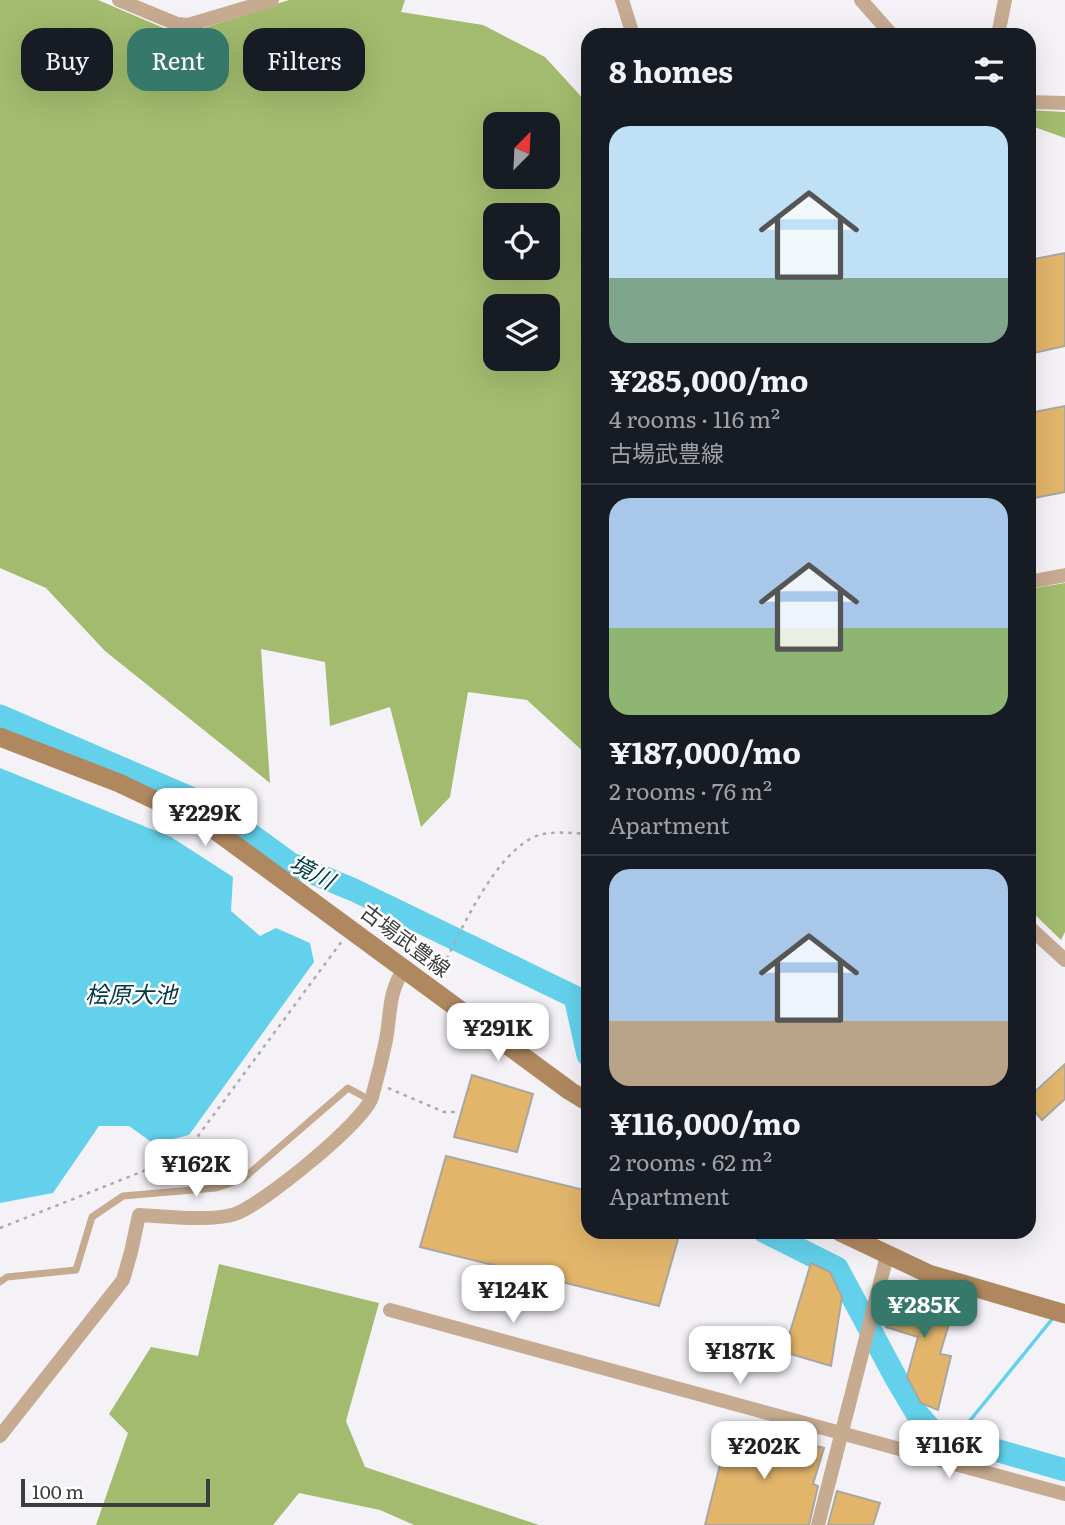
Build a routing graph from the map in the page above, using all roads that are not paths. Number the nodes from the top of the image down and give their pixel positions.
1 (119, 0) edge
2 (272, 0) edge
3 (622, 0) edge
4 (861, 0) edge
5 (1005, 0) edge
6 (631, 28) edge
7 (886, 28) edge
8 (999, 28) edge
9 (1036, 102) edge
10 (1065, 103) edge
11 (1065, 575) edge
12 (1036, 581) edge
13 (0, 737) edge
14 (1036, 933) edge
15 (1065, 960) edge
16 (404, 969) junction
17 (581, 1097) edge
18 (371, 1101) junction
19 (854, 1239) edge
20 (887, 1256) junction
21 (0, 1282) edge
22 (390, 1310) dead end
23 (1065, 1314) edge
24 (843, 1433) junction
25 (0, 1436) edge
26 (1065, 1494) edge
27 (818, 1525) edge

1 - 2 street
3 - 6 street
4 - 7 street
5 - 8 street
9 - 10 street
11 - 12 street
13 - 16 main road, 古場武豊線
14 - 15 street
16 - 17 main road, 古場武豊線
16 - 18 street
18 - 21 lane
18 - 25 street
19 - 20 main road
20 - 23 main road
20 - 24 street
22 - 24 street
24 - 26 street
24 - 27 street

